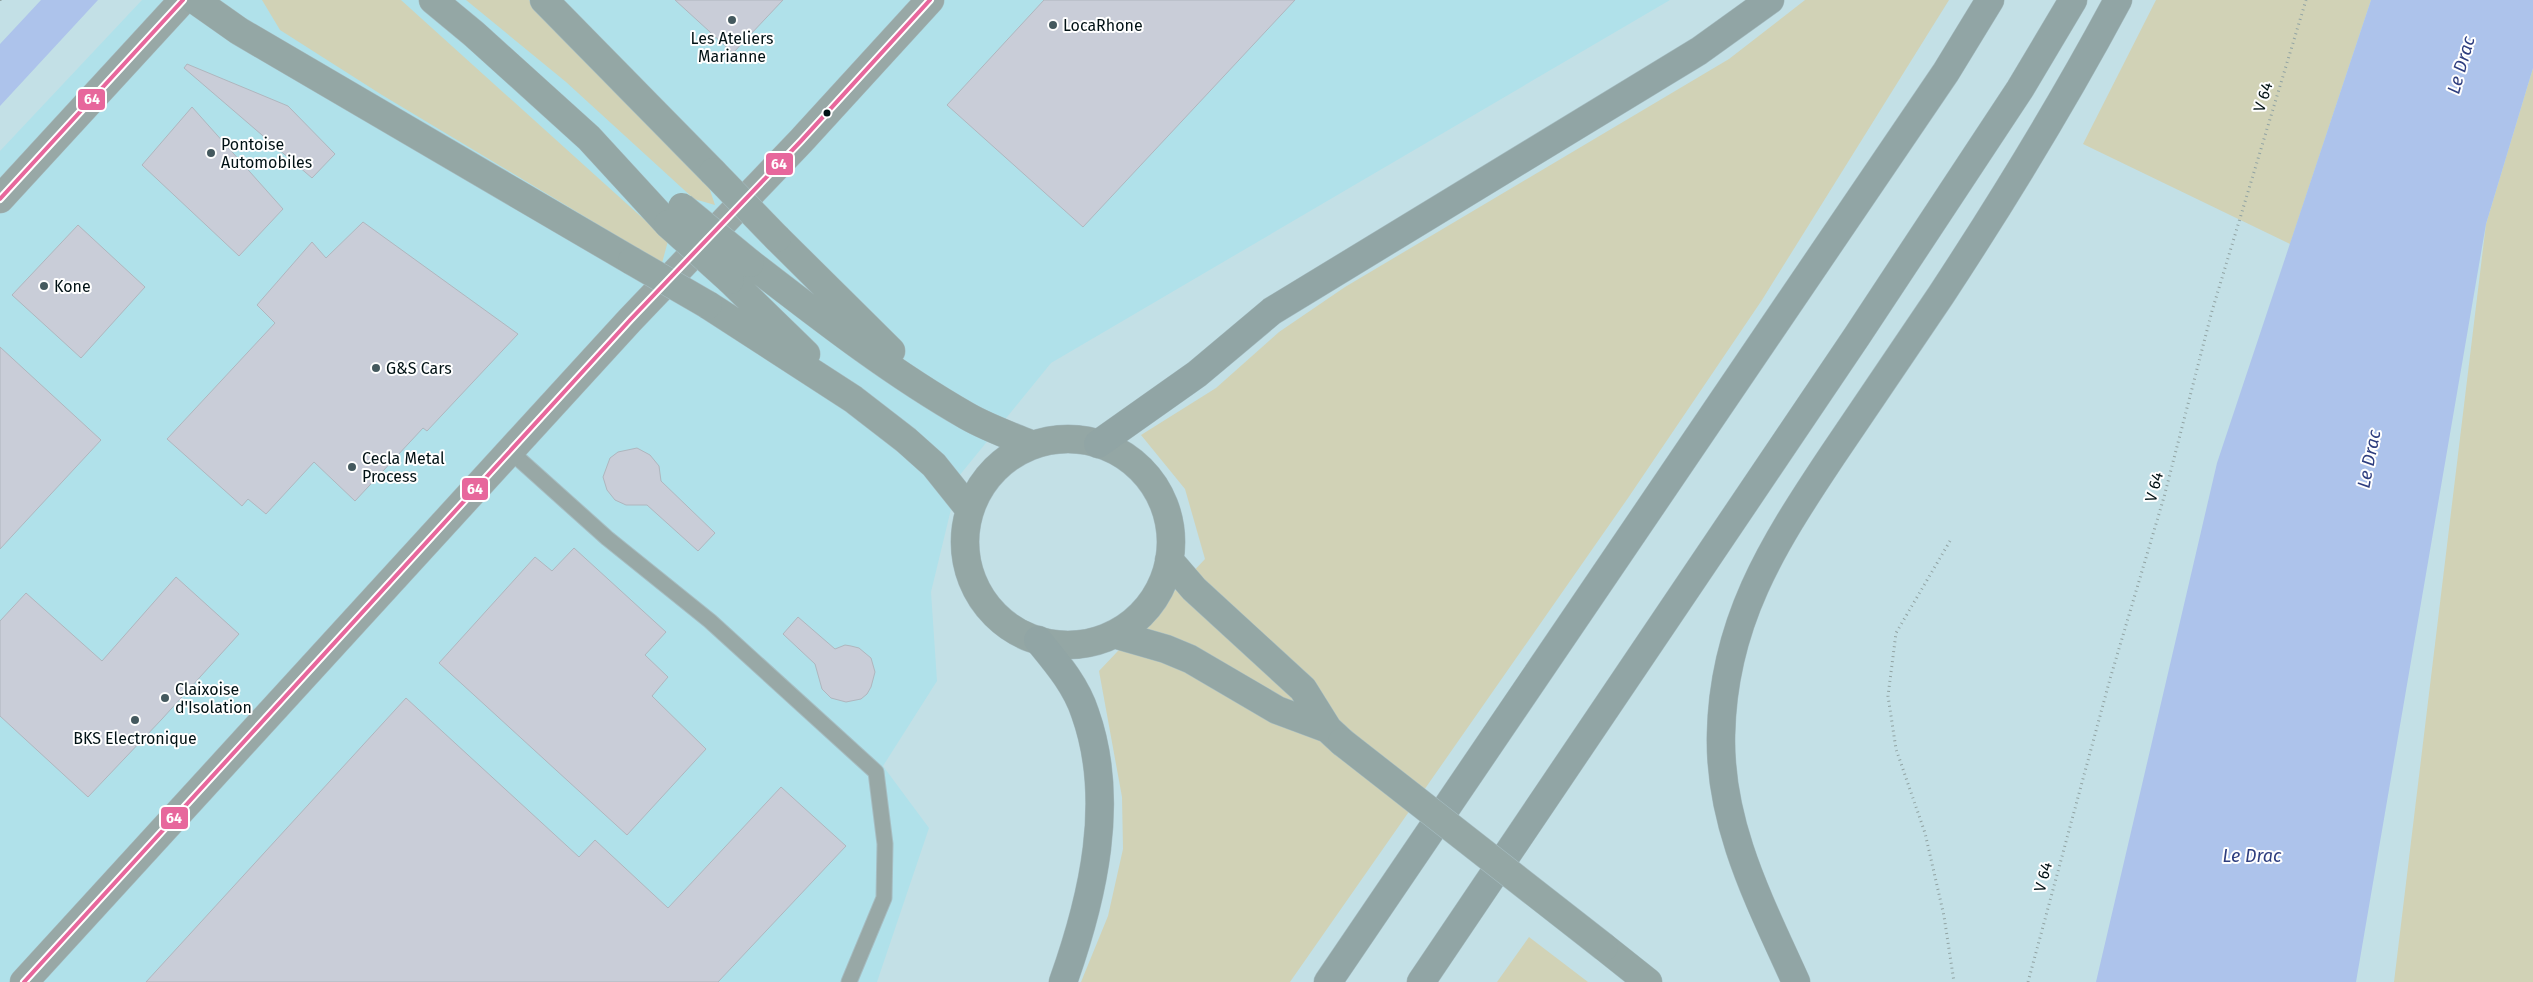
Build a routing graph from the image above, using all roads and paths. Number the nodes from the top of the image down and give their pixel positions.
1 (183, 0) edge
2 (196, 0) edge
3 (433, 0) edge
4 (544, 0) edge
5 (930, 0) edge
6 (1770, 0) edge
7 (1990, 0) edge
8 (2073, 0) edge
9 (2118, 0) edge
10 (2306, 0) edge
11 (0, 200) edge
12 (740, 272) junction
13 (853, 399) junction
14 (940, 399) junction
15 (1098, 444) junction
16 (1033, 445) junction
17 (510, 451) junction
18 (970, 510) junction
19 (1950, 541) dead end
20 (1169, 560) junction
21 (1114, 634) junction
22 (1038, 640) junction
23 (1335, 735) junction
24 (24, 982) edge
25 (849, 982) edge
26 (1063, 982) edge
27 (1328, 982) edge
28 (1421, 982) edge
29 (1648, 982) edge
30 (1796, 982) edge
31 (1954, 982) edge
32 (2028, 982) edge

1 - 11 street
2 - 13 main road, bridge
3 - 12 main road, bridge
4 - 14 main road, bridge
5 - 17 street
6 - 15 highway
7 - 27 highway
8 - 28 highway
9 - 30 highway
10 - 32 path, V 64
12 - 13 main road
12 - 14 main road
13 - 18 main road
14 - 16 main road
15 - 16 main road
15 - 20 main road
16 - 18 main road
17 - 24 street
17 - 25 lane
18 - 22 main road
19 - 31 path
20 - 21 main road
20 - 23 main road
21 - 22 main road
21 - 23 main road
22 - 26 highway
23 - 29 main road, bridge

